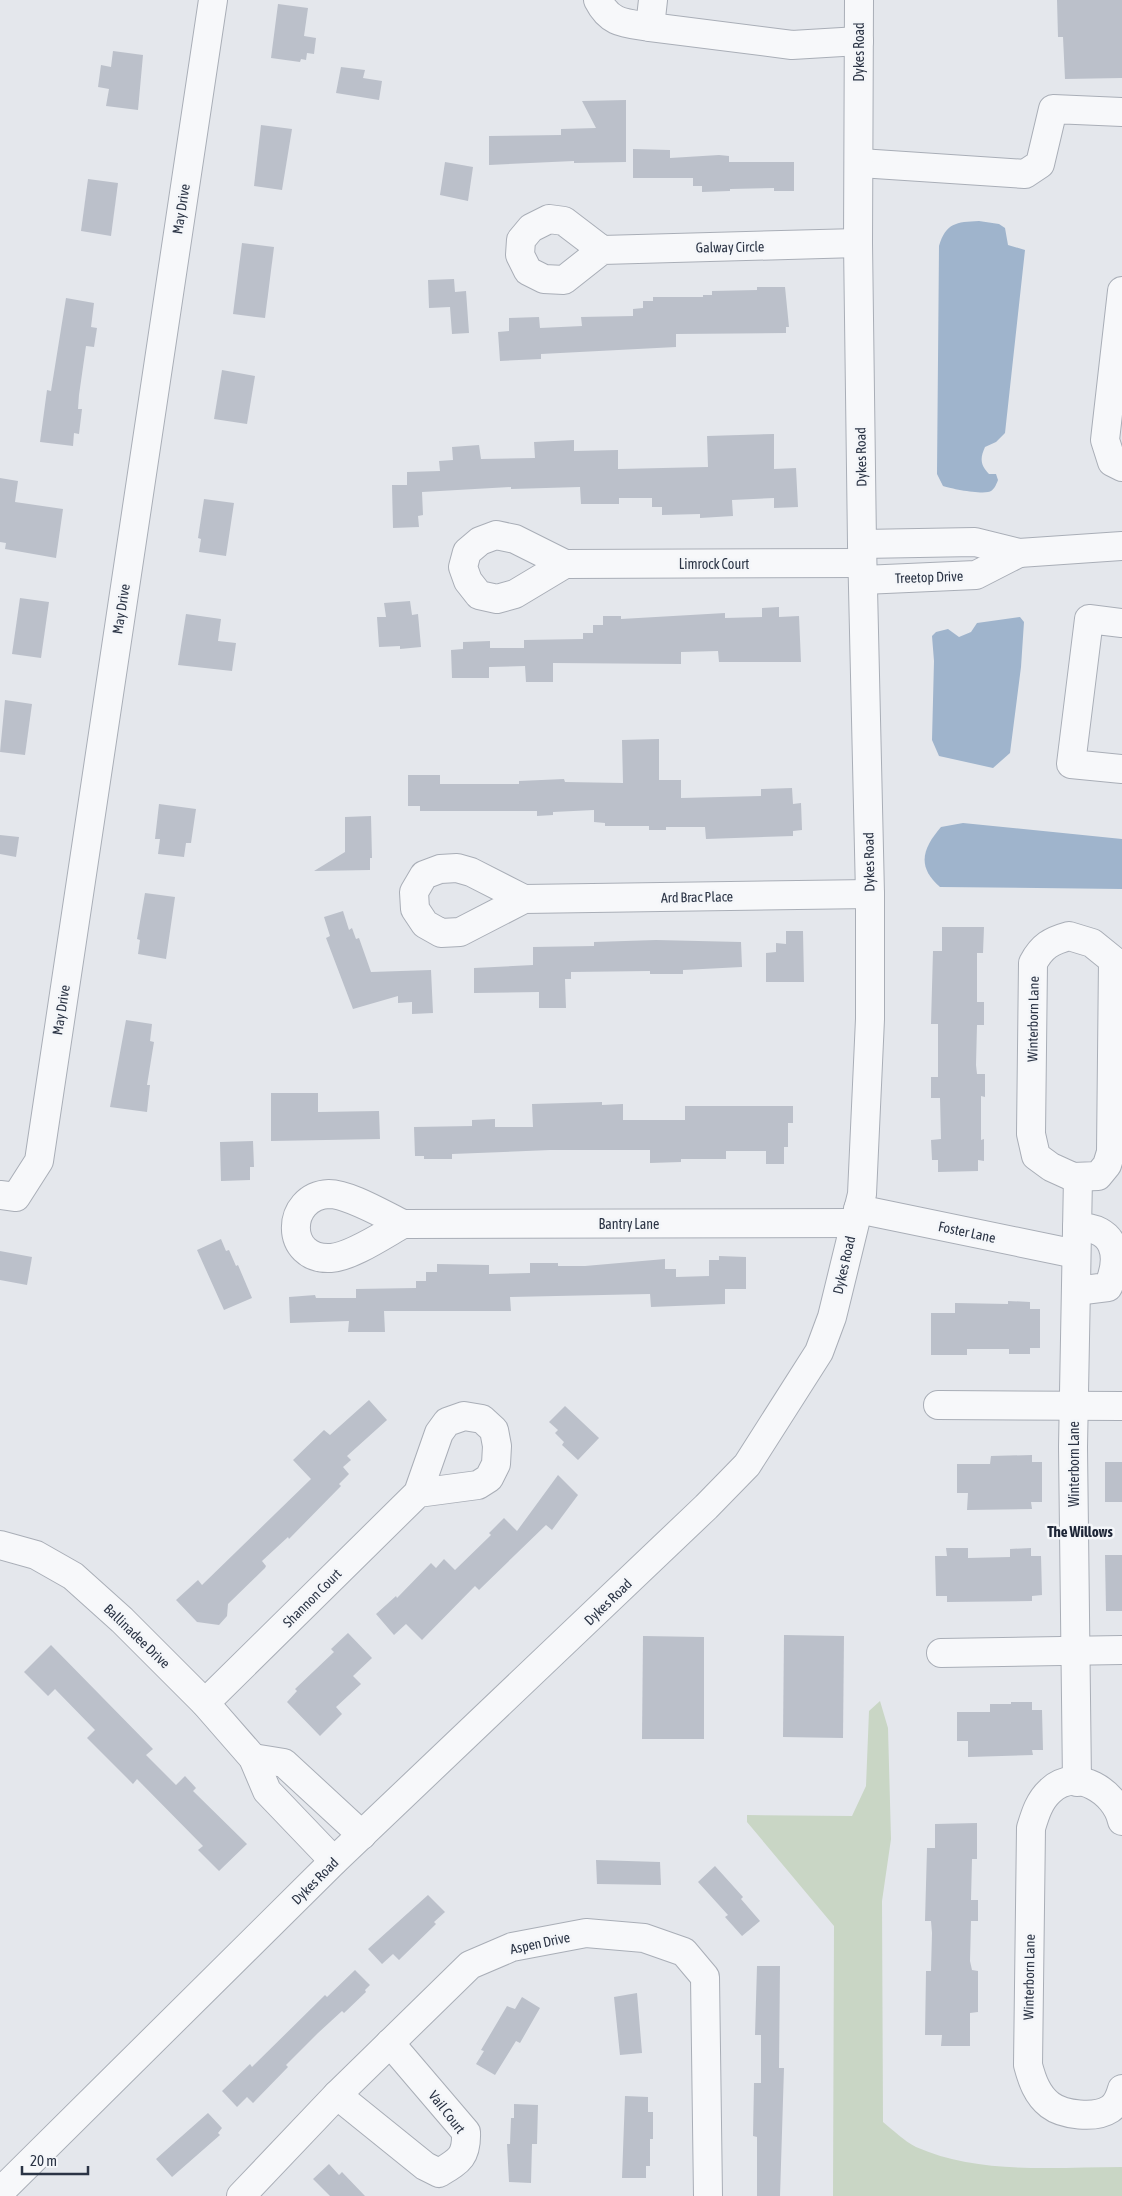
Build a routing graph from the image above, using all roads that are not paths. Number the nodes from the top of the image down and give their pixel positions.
1 (213, 0) edge
2 (598, 0) edge
3 (654, 0) edge
4 (859, 0) edge
5 (650, 27) junction
6 (859, 41) junction
7 (1122, 112) edge
8 (860, 163) junction
9 (858, 244) junction
10 (602, 250) dead end
11 (1122, 292) edge
12 (1122, 468) edge
13 (1122, 546) edge
14 (1019, 553) junction
15 (863, 562) junction
16 (564, 564) dead end
17 (1122, 623) edge
18 (1122, 770) edge
19 (870, 894) junction
20 (524, 899) dead end
21 (1078, 1177) junction
22 (0, 1195) edge
23 (856, 1216) junction
24 (403, 1224) dead end
25 (1077, 1227) junction
26 (1076, 1254) junction
27 (1076, 1291) junction
28 (938, 1405) dead end
29 (1074, 1406) junction
30 (1122, 1406) edge
31 (418, 1493) dead end
32 (0, 1545) edge
33 (1122, 1650) edge
34 (1076, 1651) junction
35 (941, 1653) dead end
36 (205, 1703) junction
37 (253, 1758) junction
38 (1077, 1782) junction
39 (1122, 1821) edge
40 (362, 1835) junction
41 (334, 1861) junction
42 (390, 2043) junction
43 (1122, 2089) edge
44 (337, 2095) junction
45 (0, 2192) edge
46 (241, 2196) edge
47 (708, 2196) edge

1 - 22 street, May Drive
2 - 5 street
3 - 5 street
4 - 6 street, Dykes Road
5 - 6 street
6 - 8 street, Dykes Road
7 - 8 street
8 - 9 street, Dykes Road
9 - 10 street, Galway Circle
9 - 15 street, Dykes Road
11 - 12 street
13 - 14 street, Treetop Drive
14 - 15 street, Treetop Drive
14 - 15 street, Treetop Drive
15 - 16 street, Limrock Court
15 - 19 street, Dykes Road
17 - 18 street
19 - 20 street, Ard Brac Place
19 - 23 street, Dykes Road
21 - 21 street, Winterborn Lane
21 - 25 street, Winterborn Lane
23 - 24 street, Bantry Lane
23 - 26 street, Foster Lane
23 - 40 street, Dykes Road
25 - 26 street, Winterborn Lane
25 - 27 street
26 - 27 street, Winterborn Lane
27 - 29 street, Winterborn Lane
28 - 29 street
29 - 30 street
29 - 34 street, Winterborn Lane
31 - 36 street, Shannon Court
32 - 36 street, Ballinadee Drive
33 - 34 street
34 - 35 street
34 - 38 street, Winterborn Lane
36 - 37 street, Ballinadee Drive
37 - 40 street
37 - 41 street, Ballinadee Drive
38 - 39 street
38 - 43 street, Winterborn Lane
40 - 41 street, Dykes Road
41 - 45 street, Dykes Road
42 - 44 street, Aspen Drive
42 - 44 street, Vail Court
42 - 47 street, Aspen Drive
44 - 46 street, Aspen Drive

